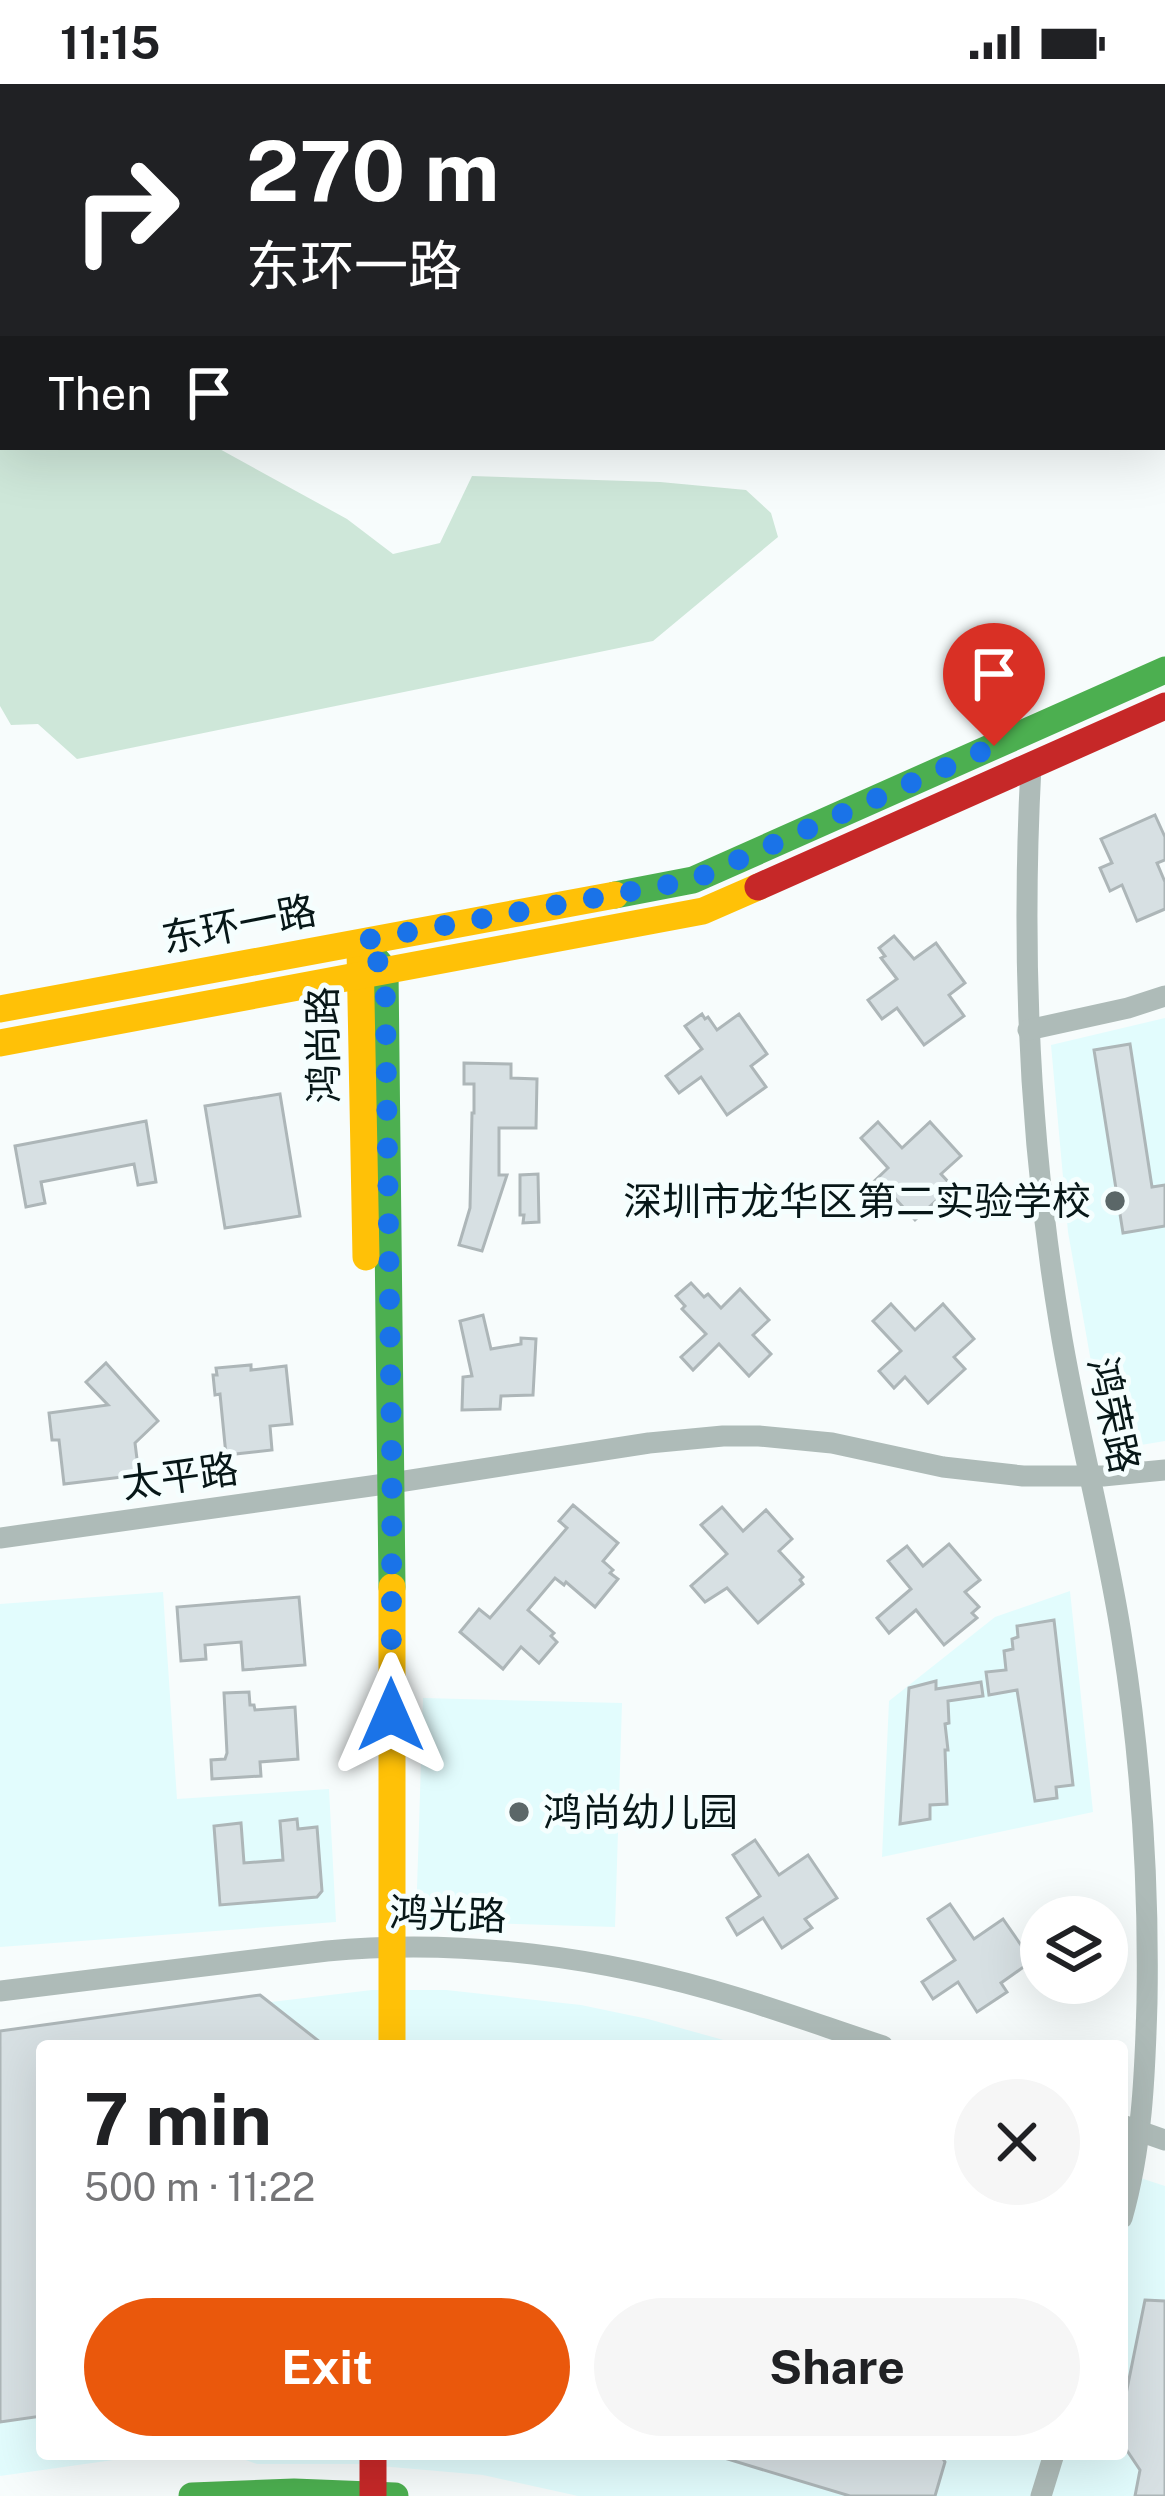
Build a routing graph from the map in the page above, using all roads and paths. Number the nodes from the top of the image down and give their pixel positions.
1 (1165, 670) edge
2 (1165, 706) edge
3 (1031, 766) junction
4 (360, 941) junction
5 (373, 972) junction
6 (1165, 996) edge
7 (0, 1009) edge
8 (1028, 1030) junction
9 (0, 1043) edge
10 (1165, 1470) edge
11 (1090, 1477) junction
12 (381, 1484) junction
13 (0, 1538) edge
14 (380, 1947) junction
15 (0, 1991) edge
16 (371, 2040) edge
17 (391, 2040) edge
18 (865, 2040) edge
19 (1131, 2128) edge
20 (1165, 2140) edge
21 (1128, 2197) edge
22 (375, 2460) edge
23 (393, 2460) edge
24 (1052, 2460) edge
25 (384, 2495) edge
26 (192, 2496) edge
27 (1041, 2496) edge

1 - 4 main road, 东环一路
2 - 3 main road, 东环一路
3 - 5 main road, 东环一路
3 - 8 street, 鸿荣路
4 - 5 main road, 鸿尚路
4 - 7 main road, 东环一路
5 - 9 main road, 东环一路
5 - 12 main road, 鸿尚路
6 - 8 street
8 - 11 street, 鸿荣路
10 - 11 street, 太平路
11 - 12 street, 太平路
11 - 19 street, 鸿荣路
12 - 13 street, 太平路
12 - 14 main road, 鸿尚路
14 - 15 street, 鸿光路
14 - 16 main road, 鸿尚路
14 - 17 main road, 鸿尚路
14 - 18 street, 鸿光路
19 - 20 street
19 - 21 street, 鸿荣路
22 - 25 main road
23 - 25 main road
24 - 27 street
25 - 26 main road

